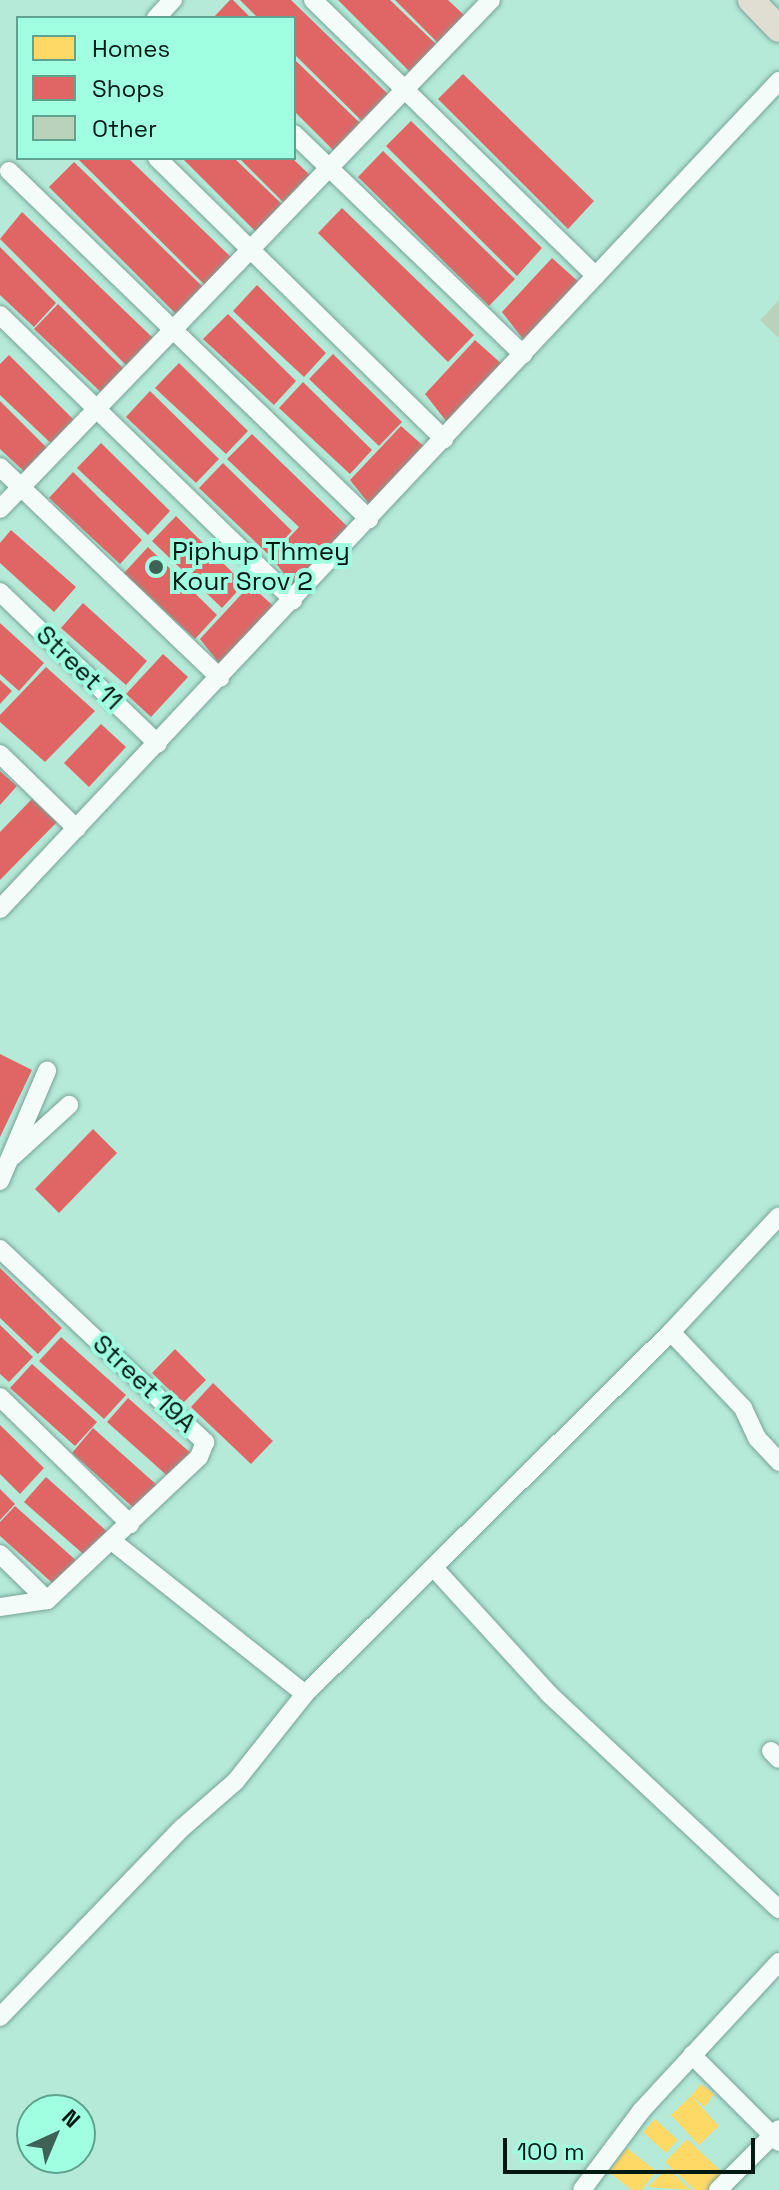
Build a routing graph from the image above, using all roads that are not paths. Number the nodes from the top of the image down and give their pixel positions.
1 (313, 0) edge
2 (751, 0) edge
3 (479, 4) edge
4 (779, 29) edge
5 (779, 81) edge
6 (405, 90) junction
7 (296, 136) edge
8 (159, 160) edge
9 (329, 168) junction
10 (10, 169) edge
11 (251, 249) junction
12 (596, 276) junction
13 (0, 315) edge
14 (173, 330) junction
15 (523, 354) junction
16 (97, 409) junction
17 (444, 439) junction
18 (0, 467) edge
19 (21, 487) junction
20 (0, 509) edge
21 (369, 519) junction
22 (0, 592) edge
23 (293, 600) junction
24 (220, 678) junction
25 (158, 744) junction
26 (0, 754) edge
27 (77, 829) junction
28 (2, 903) edge
29 (47, 1071) dead end
30 (69, 1105) dead end
31 (8, 1161) junction
32 (0, 1181) edge
33 (779, 1216) edge
34 (0, 1249) edge
35 (671, 1332) junction
36 (0, 1397) edge
37 (779, 1462) edge
38 (130, 1524) junction
39 (112, 1541) junction
40 (0, 1554) edge
41 (435, 1569) junction
42 (47, 1600) junction
43 (0, 1607) edge
44 (305, 1694) junction
45 (779, 1909) edge
46 (779, 1962) edge
47 (0, 2017) edge
48 (692, 2055) junction
49 (777, 2135) edge
50 (582, 2190) edge
51 (718, 2190) edge

1 - 6 street
2 - 4 highway
3 - 6 street
5 - 12 street
6 - 9 street
6 - 12 street
7 - 9 street
8 - 11 street
9 - 11 street
9 - 15 street
10 - 14 street
11 - 14 street
11 - 17 street
12 - 15 street
13 - 16 street
14 - 16 street
14 - 21 street
15 - 17 street
16 - 19 street
16 - 23 street
17 - 21 street
18 - 19 street
19 - 20 street
19 - 24 street
21 - 23 street
22 - 25 street, Street 11
23 - 24 street
24 - 25 street
25 - 27 street
26 - 27 street
27 - 28 street
29 - 31 street
30 - 31 street
31 - 32 street
33 - 35 street
34 - 38 street, Street 19A
35 - 37 street
35 - 41 street
36 - 38 street
38 - 39 street
39 - 42 street
39 - 44 street
40 - 42 street
41 - 44 street
41 - 45 street
42 - 43 street
44 - 47 street
46 - 48 street
48 - 49 street
48 - 50 street
49 - 51 street

